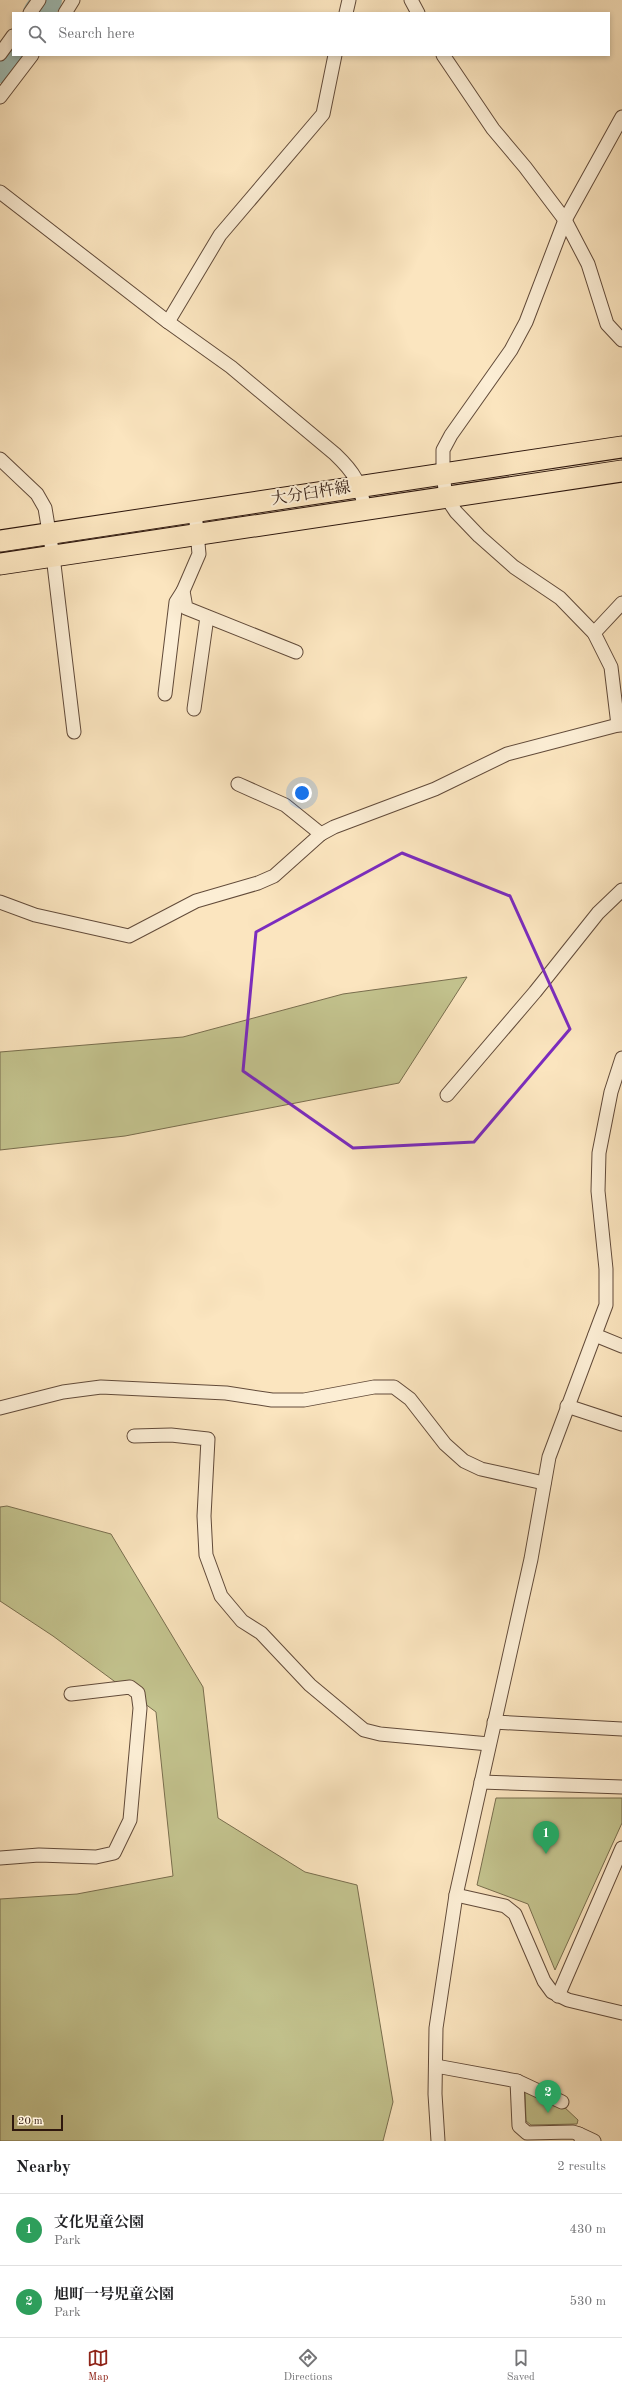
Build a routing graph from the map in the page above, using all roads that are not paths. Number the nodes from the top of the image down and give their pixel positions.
1 (39, 0) edge
2 (73, 0) edge
3 (350, 0) edge
4 (411, 0) edge
5 (31, 12) edge
6 (66, 12) edge
7 (346, 12) edge
8 (417, 12) edge
9 (12, 37) edge
10 (0, 54) edge
11 (31, 56) edge
12 (335, 56) edge
13 (444, 56) edge
14 (0, 96) edge
15 (622, 117) edge
16 (0, 192) edge
17 (565, 220) junction
18 (168, 322) junction
19 (622, 340) edge
20 (622, 447) edge
21 (0, 459) edge
22 (622, 471) edge
23 (443, 474) junction
24 (360, 486) junction
25 (446, 497) junction
26 (365, 510) junction
27 (195, 511) junction
28 (49, 533) junction
29 (198, 534) junction
30 (0, 541) edge
31 (53, 556) junction
32 (0, 564) edge
33 (183, 591) junction
34 (622, 603) edge
35 (207, 617) junction
36 (594, 633) junction
37 (296, 652) dead end
38 (165, 694) dead end
39 (194, 709) dead end
40 (620, 725) edge
41 (74, 732) dead end
42 (238, 784) dead end
43 (320, 834) junction
44 (622, 890) edge
45 (0, 902) edge
46 (622, 1058) edge
47 (447, 1095) dead end
48 (595, 1334) junction
49 (622, 1346) edge
50 (567, 1406) junction
51 (0, 1408) edge
52 (622, 1424) edge
53 (134, 1436) dead end
54 (544, 1483) junction
55 (71, 1694) dead end
56 (494, 1722) junction
57 (622, 1729) edge
58 (490, 1744) junction
59 (481, 1782) junction
60 (622, 1787) edge
61 (622, 1848) edge
62 (0, 1858) edge
63 (456, 1895) junction
64 (558, 1996) junction
65 (622, 2013) edge
66 (436, 2066) junction
67 (517, 2081) junction
68 (562, 2102) dead end
69 (580, 2138) edge
70 (438, 2141) edge
71 (594, 2141) edge

1 - 5 street
2 - 6 street
3 - 7 street
4 - 8 street
9 - 10 street
11 - 14 street
12 - 18 street
13 - 17 street
15 - 17 street
16 - 18 street
17 - 19 street
17 - 23 street
18 - 24 street
20 - 23 main road, 大分臼杵線
21 - 28 street
22 - 25 main road, 大分臼杵線
23 - 24 main road, 大分臼杵線
23 - 25 street
24 - 26 street
24 - 27 main road, 大分臼杵線
25 - 26 main road, 大分臼杵線
25 - 36 street
26 - 29 main road, 大分臼杵線
27 - 28 main road, 大分臼杵線
27 - 29 street
28 - 30 main road, 大分臼杵線
28 - 31 street
29 - 31 main road, 大分臼杵線
29 - 33 street
31 - 32 main road, 大分臼杵線
31 - 41 street
33 - 35 street
33 - 38 street
34 - 36 street
35 - 37 street
35 - 39 street
36 - 40 street
40 - 43 street
42 - 43 street
43 - 45 street
44 - 47 street
46 - 48 street
48 - 49 street
48 - 50 street
50 - 52 street
50 - 54 street
51 - 54 street
53 - 58 street
54 - 56 street
55 - 62 street
56 - 57 street
56 - 58 street
58 - 59 street
59 - 60 street
59 - 63 street
61 - 64 street
63 - 64 street
63 - 66 street
64 - 65 street
66 - 67 street
66 - 70 street
67 - 68 street
67 - 69 street
69 - 71 street

